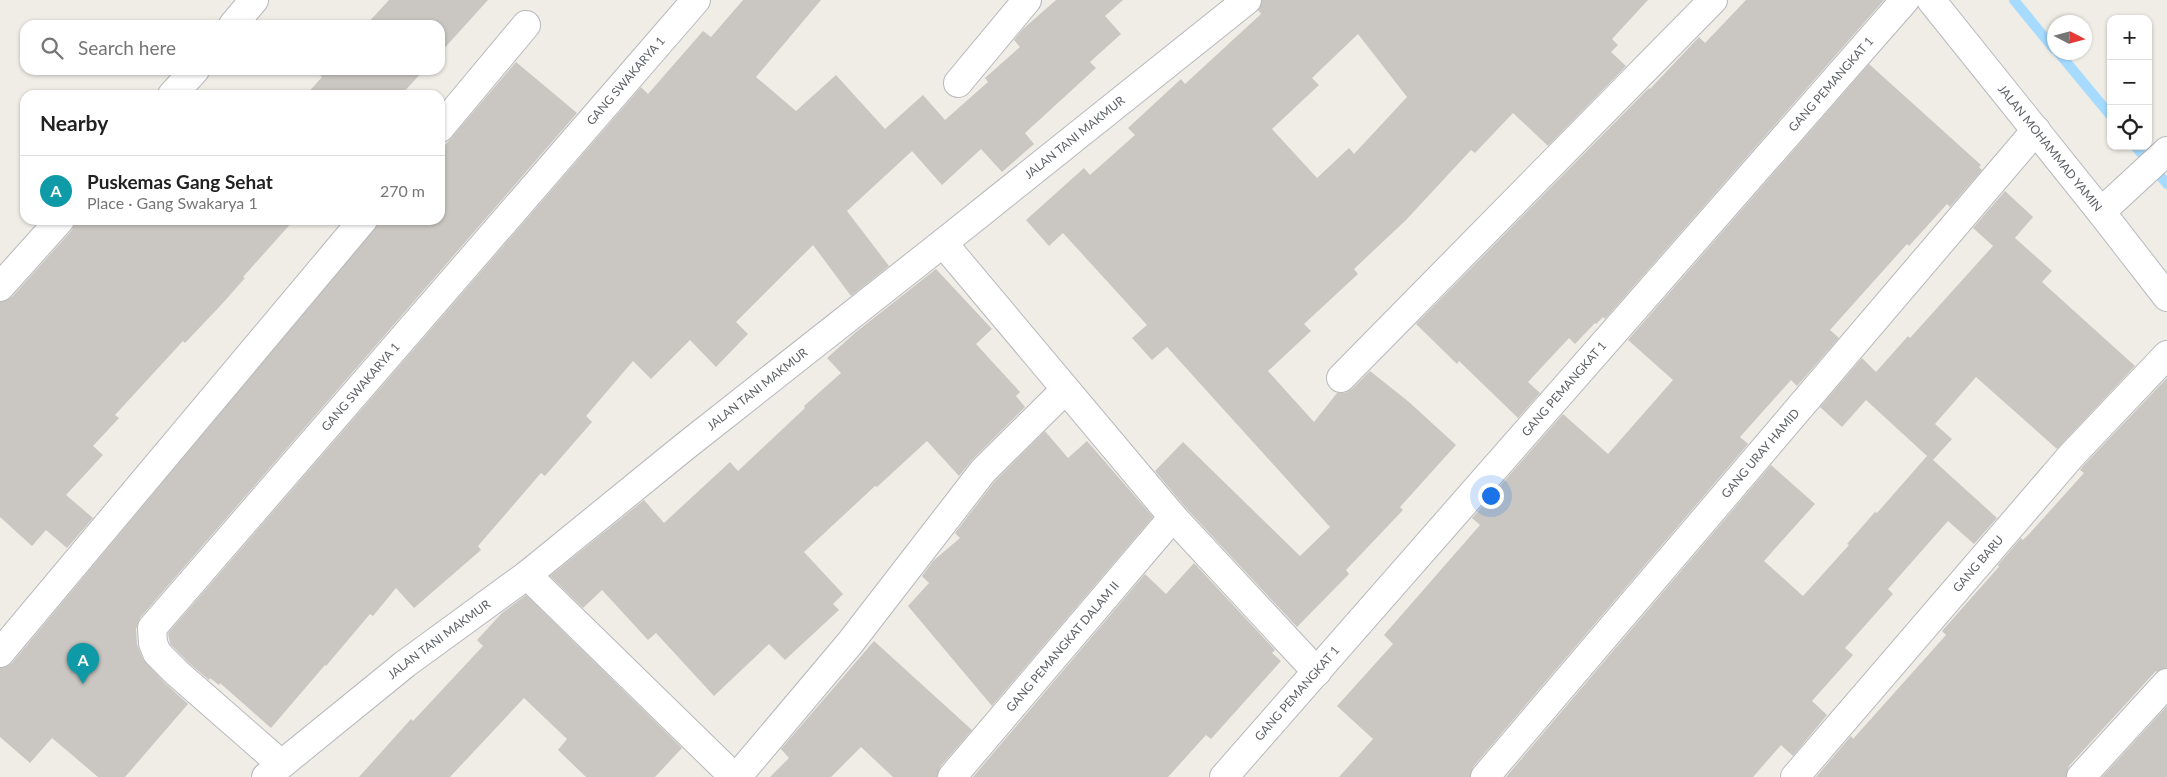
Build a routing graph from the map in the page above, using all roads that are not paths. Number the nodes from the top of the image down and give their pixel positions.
1 (254, 0) edge
2 (696, 0) edge
3 (1027, 0) edge
4 (1247, 0) edge
5 (1713, 0) edge
6 (1905, 0) edge
7 (1931, 0) edge
8 (237, 20) edge
9 (526, 26) dead end
10 (190, 75) edge
11 (958, 83) dead end
12 (177, 90) edge
13 (445, 122) edge
14 (2036, 130) junction
15 (2167, 151) edge
16 (2102, 211) junction
17 (56, 225) edge
18 (359, 225) edge
19 (943, 243) junction
20 (0, 287) edge
21 (2167, 297) edge
22 (2167, 355) edge
23 (1341, 378) dead end
24 (1064, 390) junction
25 (1174, 517) junction
26 (527, 575) junction
27 (0, 653) edge
28 (1317, 672) junction
29 (2167, 683) edge
30 (273, 771) edge
31 (729, 775) edge
32 (952, 777) edge
33 (1224, 777) edge
34 (1485, 777) edge
35 (1795, 777) edge
36 (2081, 777) edge

1 - 8 street
2 - 30 street, GANG SWAKARYA 1
3 - 11 street
4 - 19 street, JALAN TANI MAKMUR
5 - 23 street
6 - 28 street, GANG PEMANGKAT 1
7 - 14 street, JALAN MOHAMMAD YAMIN
9 - 13 street
10 - 12 street
14 - 16 street, JALAN MOHAMMAD YAMIN
14 - 34 street, GANG URAY HAMID
15 - 16 street
16 - 21 street, JALAN MOHAMMAD YAMIN
17 - 20 street
18 - 27 street
19 - 24 street
19 - 26 street, JALAN TANI MAKMUR
22 - 35 street, GANG BARU
24 - 25 street
24 - 31 street
25 - 28 street
25 - 32 street, GANG PEMANGKAT DALAM II
26 - 30 street, JALAN TANI MAKMUR
26 - 31 street
28 - 33 street, GANG PEMANGKAT 1
29 - 36 street

